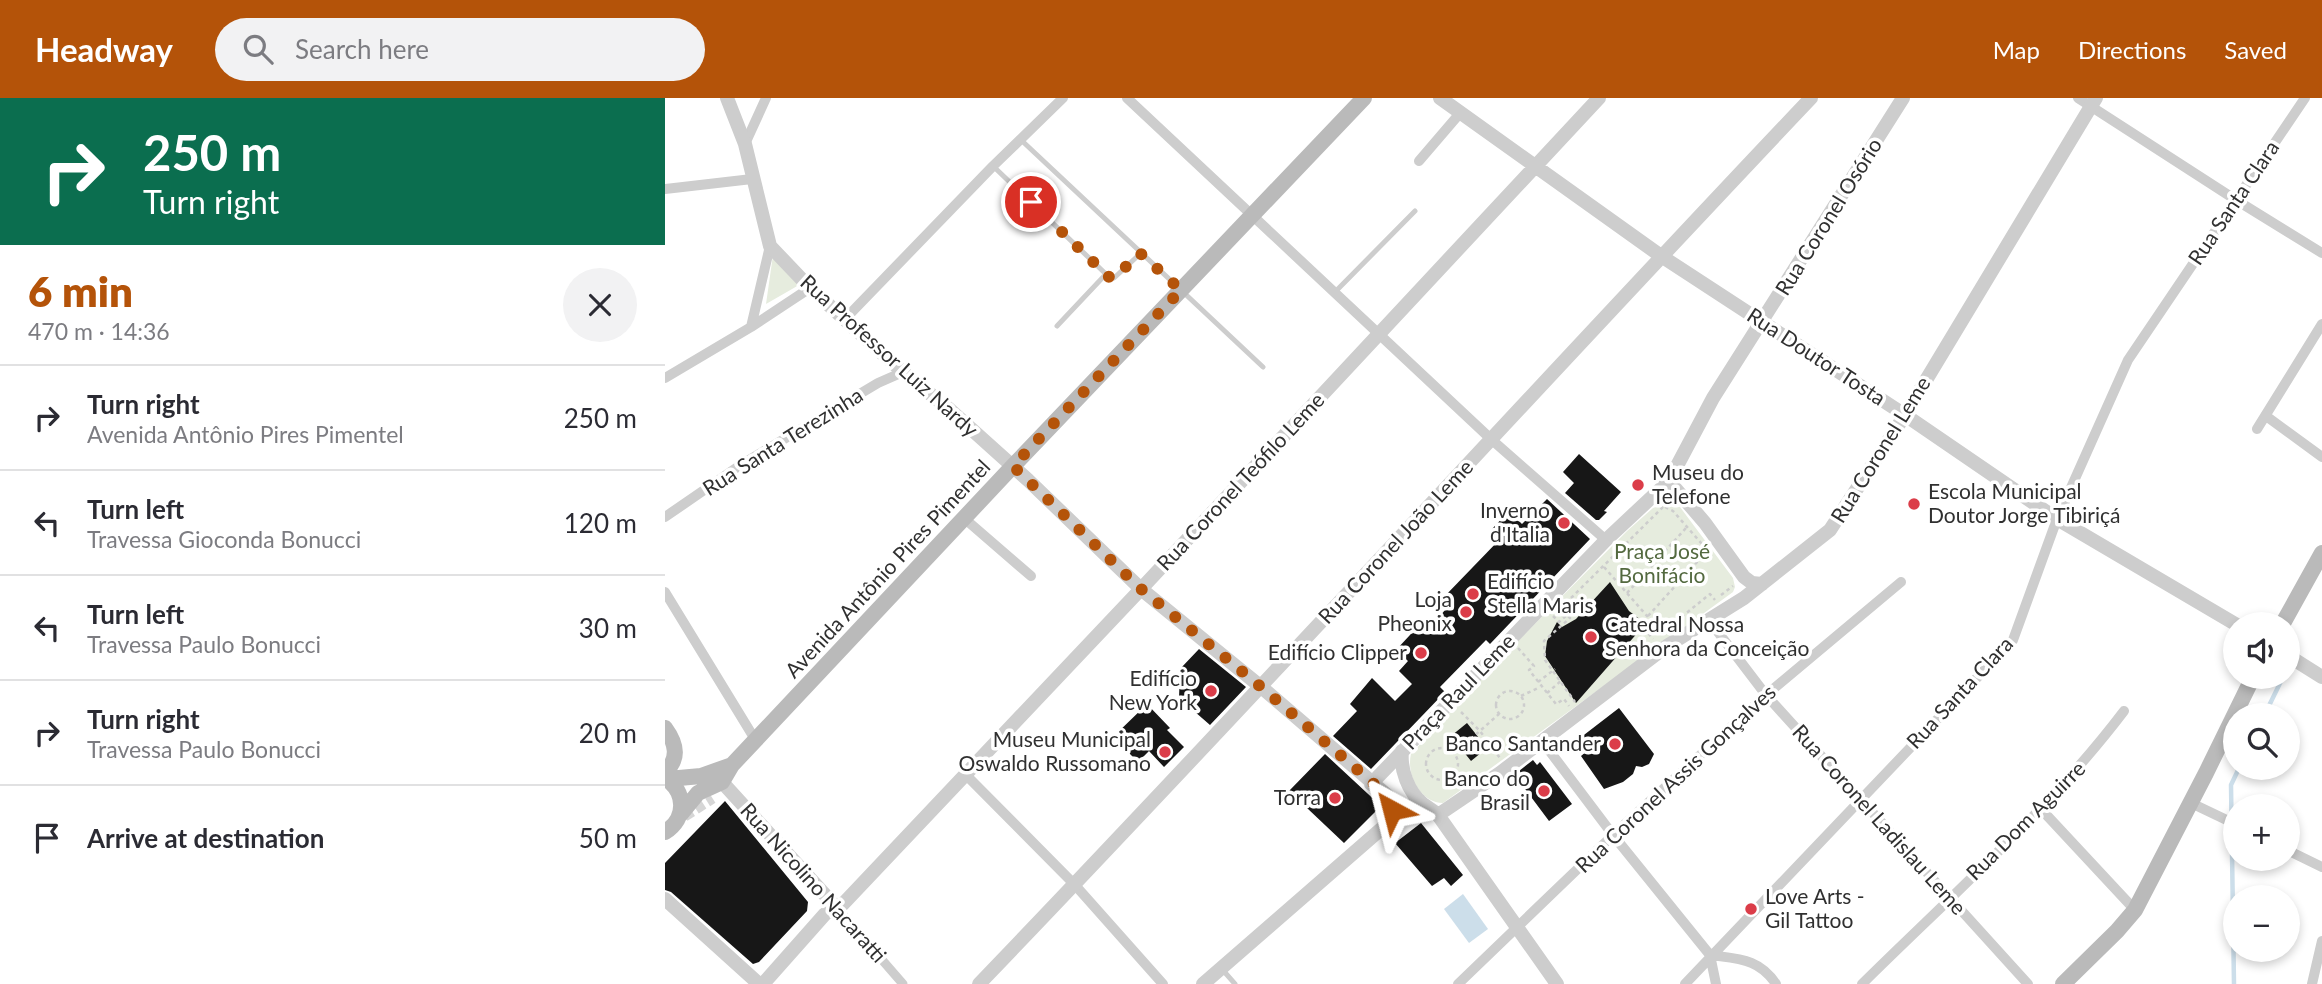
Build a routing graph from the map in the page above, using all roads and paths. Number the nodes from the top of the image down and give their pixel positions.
1 (727, 98) edge
2 (766, 98) edge
3 (1063, 98) edge
4 (1126, 98) edge
5 (1364, 98) edge
6 (1440, 98) edge
7 (1599, 98) edge
8 (1811, 98) edge
9 (1903, 98) edge
10 (2305, 98) edge
11 (2088, 101) edge
12 (1461, 113) junction
13 (1020, 139) junction
14 (745, 144) junction
15 (1419, 161) dead end
16 (993, 166) junction
17 (1535, 167) junction
18 (753, 179) junction
19 (665, 189) edge
20 (2236, 200) junction
21 (1415, 211) dead end
22 (1251, 215) junction
23 (770, 246) junction
24 (1140, 253) junction
25 (2322, 253) edge
26 (1661, 256) junction
27 (1106, 274) junction
28 (810, 288) junction
29 (1181, 290) junction
30 (1335, 292) junction
31 (845, 319) junction
32 (1762, 323) junction
33 (2322, 324) edge
34 (1057, 326) dead end
35 (751, 327) junction
36 (1380, 334) junction
37 (1263, 367) dead end
38 (903, 372) junction
39 (665, 378) edge
40 (1905, 415) junction
41 (2266, 416) junction
42 (2257, 429) dead end
43 (1492, 440) junction
44 (2322, 457) edge
45 (1013, 466) junction
46 (1669, 481) junction
47 (1669, 502) dead end
48 (1664, 506) junction
49 (665, 517) edge
50 (965, 519) junction
51 (2057, 519) junction
52 (1687, 527) junction
53 (1640, 531) junction
54 (1644, 535) dead end
55 (1606, 540) junction
56 (1707, 551) junction
57 (2322, 554) edge
58 (1714, 558) dead end
59 (1604, 566) junction
60 (1031, 576) dead end
61 (1736, 581) junction
62 (1901, 582) dead end
63 (1762, 584) junction
64 (1141, 589) junction
65 (665, 592) edge
66 (1627, 593) junction
67 (1744, 598) junction
68 (1715, 600) dead end
69 (1563, 606) dead end
70 (2289, 612) edge
71 (1553, 615) dead end
72 (1648, 616) junction
73 (2223, 617) edge
74 (1708, 619) junction
75 (1683, 625) dead end
76 (1644, 628) dead end
77 (1667, 638) dead end
78 (1515, 644) dead end
79 (1658, 644) dead end
80 (2300, 663) edge
81 (1554, 670) junction
82 (2322, 677) edge
83 (1561, 681) junction
84 (1538, 682) junction
85 (1260, 686) junction
86 (1542, 687) junction
87 (2247, 689) edge
88 (1547, 693) junction
89 (1766, 695) junction
90 (1521, 696) junction
91 (1576, 704) dead end
92 (1456, 706) dead end
93 (1572, 709) dead end
94 (2124, 711) dead end
95 (1499, 713) junction
96 (665, 728) edge
97 (1480, 731) junction
98 (756, 741) junction
99 (1542, 741) junction
100 (1402, 751) junction
101 (1455, 754) junction
102 (1501, 760) dead end
103 (732, 765) junction
104 (1429, 774) junction
105 (966, 775) junction
106 (666, 776) edge
107 (1452, 776) junction
108 (1422, 779) dead end
109 (722, 782) junction
110 (1457, 783) dead end
111 (1371, 784) junction
112 (1419, 800) junction
113 (1860, 800) junction
114 (2191, 803) junction
115 (2040, 808) junction
116 (680, 815) junction
117 (1438, 815) junction
118 (2223, 818) edge
119 (1388, 823) junction
120 (665, 832) edge
121 (1613, 835) junction
122 (2300, 856) edge
123 (2322, 867) edge
124 (1075, 885) junction
125 (1949, 898) junction
126 (665, 899) edge
127 (837, 908) junction
128 (2135, 910) junction
129 (1517, 928) junction
130 (2322, 941) edge
131 (1710, 955) junction
132 (1221, 968) junction
133 (761, 984) edge
134 (903, 984) edge
135 (979, 984) edge
136 (1163, 984) edge
137 (1203, 984) edge
138 (1235, 984) edge
139 (1458, 984) edge
140 (1557, 984) edge
141 (1685, 984) edge
142 (1716, 984) edge
143 (1776, 984) edge
144 (1862, 984) edge
145 (2028, 984) edge
146 (2063, 984) edge
147 (2312, 984) edge

1 - 14 street, Rua Professor Luiz Nardy
2 - 14 street
3 - 13 street
4 - 22 street
5 - 22 main road, Avenida Antônio Pires Pimentel
6 - 12 street, Rua Doutor Tosta
7 - 17 street, Rua Coronel Teófilo Leme
8 - 26 street, Rua Coronel João Leme
9 - 32 street, Rua Coronel Osório
10 - 20 street, Rua Santa Clara
11 - 20 street
11 - 40 street, Rua Coronel Leme
12 - 15 street
12 - 17 street, Rua Doutor Tosta
13 - 16 street
13 - 24 lane
14 - 18 street, Rua Professor Luiz Nardy
16 - 27 lane
16 - 31 street
17 - 26 street, Rua Doutor Tosta
17 - 36 street, Rua Coronel Teófilo Leme
18 - 19 street
18 - 23 street, Rua Professor Luiz Nardy
20 - 25 street
20 - 51 street, Rua Santa Clara
21 - 30 lane
22 - 29 main road, Avenida Antônio Pires Pimentel
22 - 30 street
23 - 28 street, Rua Professor Luiz Nardy
23 - 35 street
24 - 27 lane
24 - 29 lane
26 - 32 street, Rua Doutor Tosta
26 - 43 street, Rua Coronel João Leme
27 - 34 lane
28 - 31 street, Rua Professor Luiz Nardy
28 - 35 street
29 - 37 lane
29 - 45 main road, Avenida Antônio Pires Pimentel
30 - 36 street
31 - 38 street, Rua Professor Luiz Nardy
32 - 40 street, Rua Doutor Tosta
32 - 46 street, Rua Coronel Osório
33 - 41 street
35 - 39 street
36 - 43 street
36 - 64 street, Rua Coronel Teófilo Leme
38 - 45 street, Rua Professor Luiz Nardy
38 - 49 street, Rua Santa Terezinha
40 - 51 street, Rua Doutor Tosta
40 - 63 street, Rua Coronel Leme
41 - 42 street
41 - 44 street
43 - 55 street
43 - 85 street, Rua Coronel João Leme
45 - 50 main road, Avenida Antônio Pires Pimentel
45 - 64 street, Rua Professor Luiz Nardy
46 - 55 street
46 - 61 street
47 - 48 path
48 - 52 path
48 - 53 path
50 - 60 street
50 - 98 main road, Avenida Antônio Pires Pimentel
51 - 73 street, Rua Doutor Tosta
51 - 113 street, Rua Santa Clara
52 - 56 path
52 - 66 path
53 - 54 path
53 - 59 path
55 - 100 street, Praça Raul Leme
56 - 58 path
56 - 72 path
57 - 70 main road
59 - 66 path
59 - 69 path
61 - 63 street
61 - 67 street
62 - 89 street, Rua Coronel Assis Gonçalves
63 - 67 street, Rua Coronel Leme
64 - 85 street, Rua Professor Luiz Nardy
64 - 105 street, Rua Coronel Teófilo Leme
65 - 98 street
66 - 72 path
67 - 74 street, Rua Coronel Leme
68 - 75 path
71 - 81 path
72 - 77 path
74 - 89 street, Rua Coronel Ladislau Leme
74 - 99 street, Rua Coronel Leme
76 - 79 path
78 - 84 path
80 - 82 street
81 - 83 path
81 - 84 path
83 - 88 path
83 - 91 path
84 - 86 path
85 - 111 street, Rua Professor Luiz Nardy
85 - 124 street, Rua Coronel João Leme
86 - 88 path
86 - 90 path
87 - 114 main road
88 - 93 path
89 - 113 street, Rua Coronel Ladislau Leme
89 - 121 street, Rua Coronel Assis Gonçalves
90 - 95 path
90 - 95 path
92 - 97 path
94 - 115 street, Rua Dom Aguirre
95 - 97 path
96 - 106 main road
97 - 101 path
97 - 102 path
98 - 103 main road, Avenida Antônio Pires Pimentel
99 - 117 street, Rua Coronel Leme
99 - 121 street
100 - 111 street, Praça Raul Leme
100 - 112 street
101 - 104 path
101 - 107 path
103 - 106 main road, Avenida Antônio Pires Pimentel
103 - 109 main road, Avenida Antônio Pires Pimentel
104 - 107 path
104 - 108 path
105 - 124 street
105 - 127 street, Rua Coronel Teófilo Leme
106 - 116 main road
107 - 110 path
109 - 116 main road, Avenida Antônio Pires Pimentel
109 - 127 street, Rua Nicolino Nacaratti
111 - 119 street, Rua Professor Luiz Nardy
112 - 117 street
112 - 119 street
113 - 125 street, Rua Coronel Ladislau Leme
113 - 131 street, Rua Santa Clara
114 - 118 street
114 - 128 main road
115 - 125 street, Rua Dom Aguirre
115 - 128 street
116 - 120 main road, Avenida Antônio Pires Pimentel
117 - 129 street
119 - 132 street
121 - 129 street, Rua Coronel Assis Gonçalves
121 - 131 street
122 - 123 street
124 - 135 street, Rua Coronel João Leme
124 - 136 street
125 - 144 street, Rua Dom Aguirre
125 - 145 street, Rua Coronel Ladislau Leme
126 - 133 street
127 - 133 street, Rua Coronel Teófilo Leme
127 - 134 street, Rua Nicolino Nacaratti
128 - 146 main road
129 - 139 street, Rua Coronel Assis Gonçalves
129 - 140 street
130 - 147 street
131 - 141 street, Rua Santa Clara
131 - 142 street
131 - 143 street
132 - 137 street
132 - 138 lane

